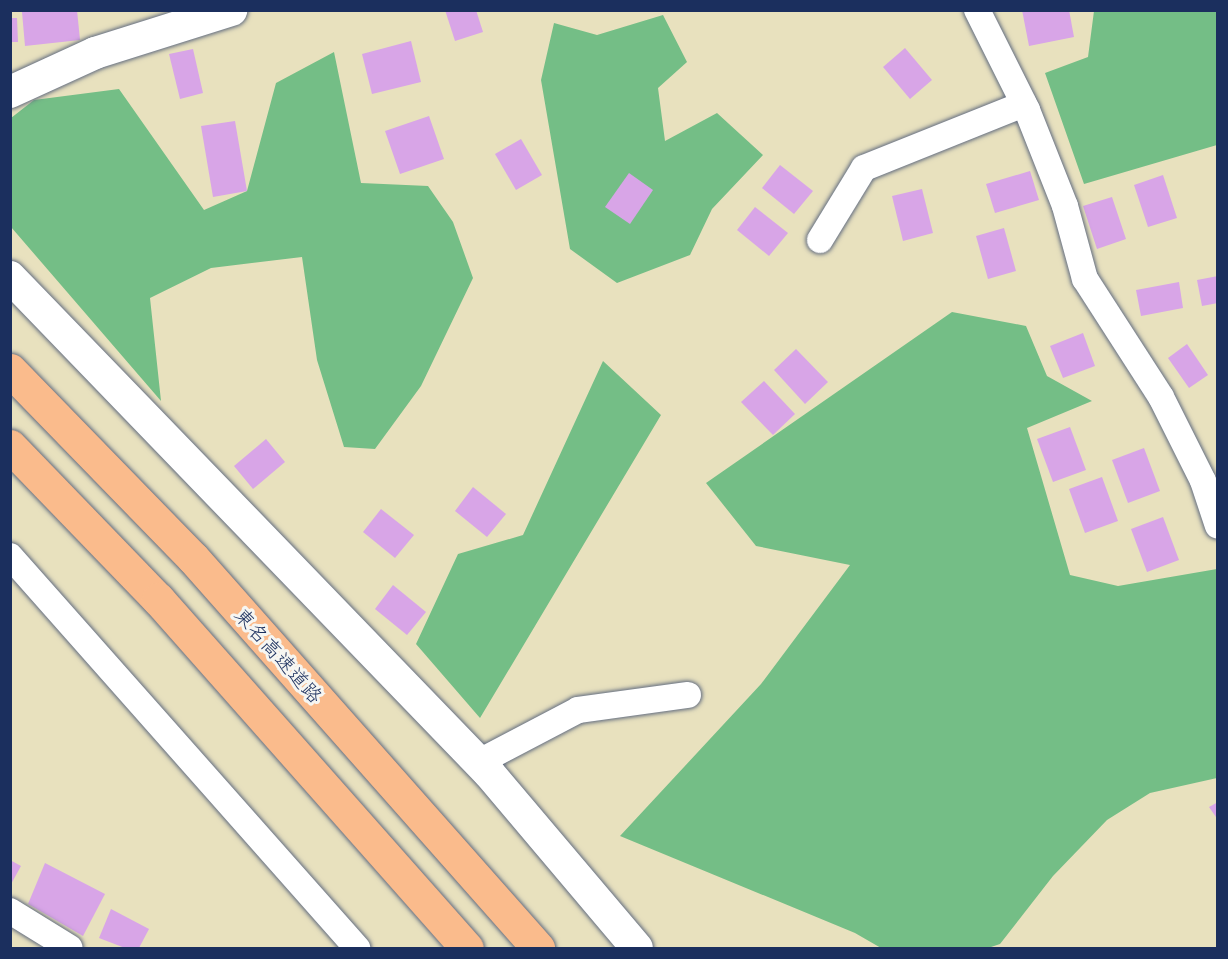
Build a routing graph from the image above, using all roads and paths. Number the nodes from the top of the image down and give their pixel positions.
1 (231, 10) edge
2 (977, 10) edge
3 (10, 92) edge
4 (1024, 104) junction
5 (820, 240) dead end
6 (10, 277) edge
7 (10, 370) edge
8 (10, 446) edge
9 (1218, 526) edge
10 (10, 556) edge
11 (688, 695) dead end
12 (479, 762) junction
13 (10, 911) edge
14 (70, 948) edge
15 (357, 948) edge
16 (467, 948) edge
17 (538, 948) edge
18 (638, 948) edge

1 - 3 street
2 - 4 street
4 - 5 street
4 - 9 street
6 - 12 street
7 - 17 highway, 東名高速道路
8 - 16 highway
10 - 15 street
11 - 12 street
12 - 18 street
13 - 14 street

